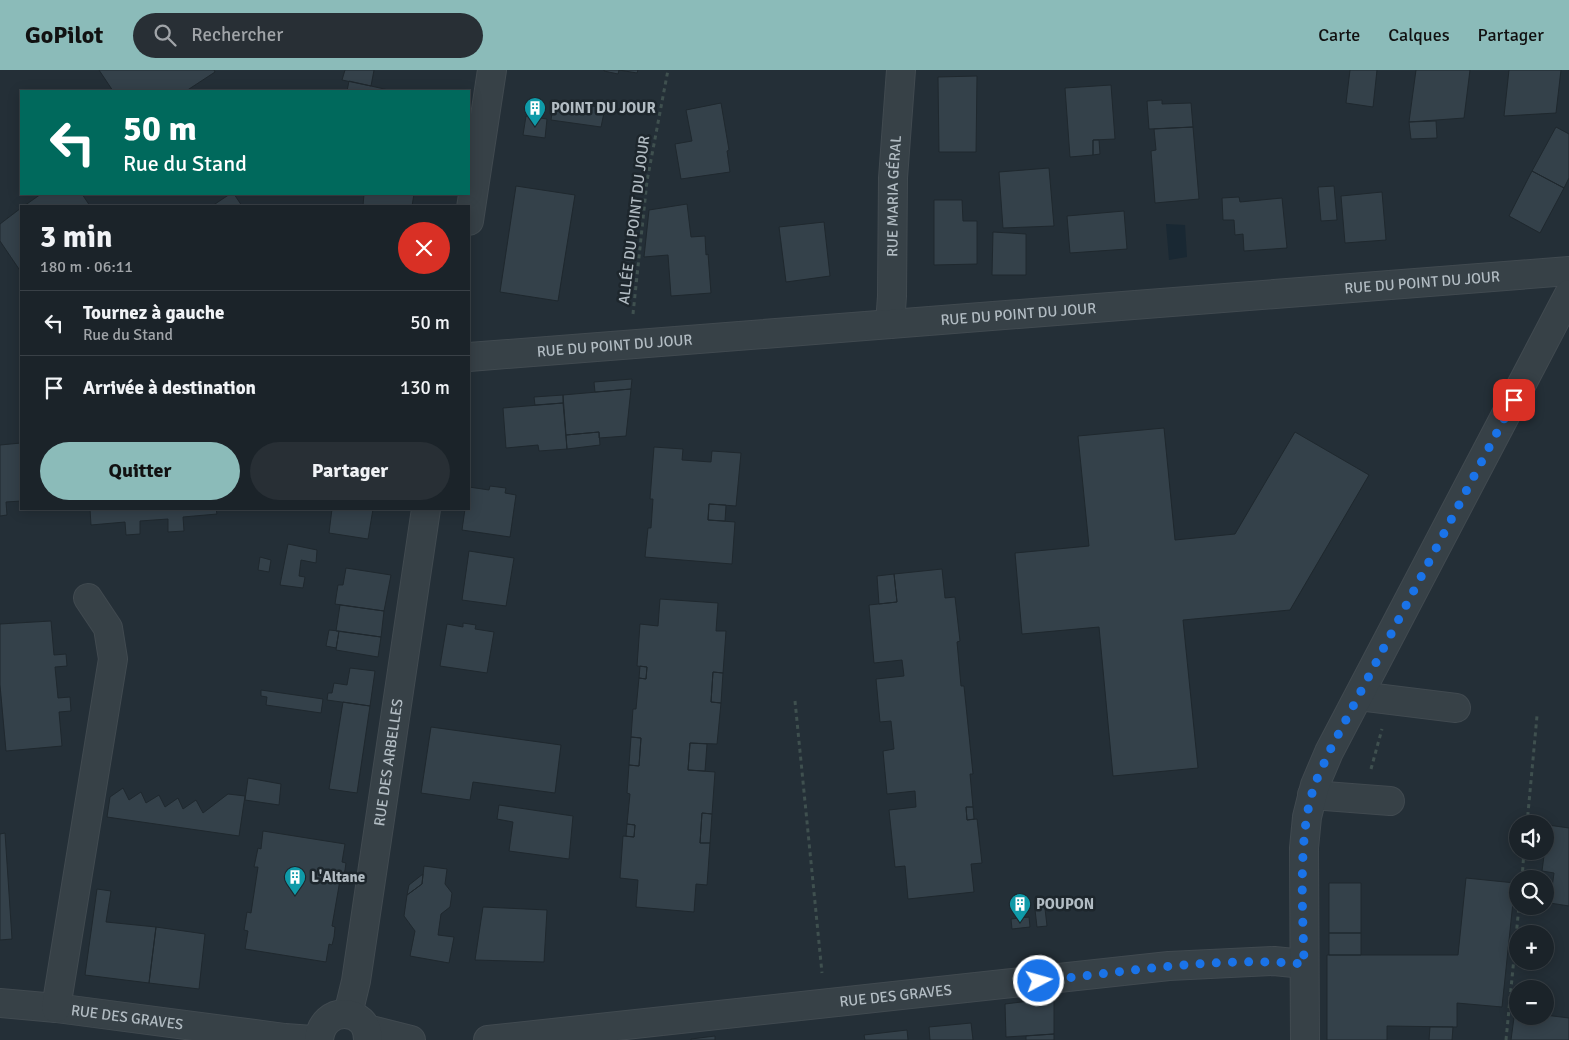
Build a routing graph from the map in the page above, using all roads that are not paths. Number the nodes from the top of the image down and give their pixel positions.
1 (492, 70) edge
2 (901, 70) edge
3 (470, 213) edge
4 (1569, 271) edge
5 (1569, 294) edge
6 (890, 324) junction
7 (470, 357) edge
8 (426, 510) edge
9 (88, 598) dead end
10 (1359, 696) junction
11 (1456, 708) dead end
12 (1312, 795) junction
13 (1390, 801) dead end
14 (1304, 964) junction
15 (0, 1002) edge
16 (56, 1008) junction
17 (361, 1028) edge
18 (313, 1040) edge
19 (319, 1040) edge
20 (411, 1040) edge
21 (488, 1040) edge
22 (1305, 1040) edge

1 - 3 street
2 - 6 street, RUE MARIA GÉRAL
4 - 6 street, RUE DU POINT DU JOUR
5 - 10 street
6 - 7 street, RUE DU POINT DU JOUR
8 - 17 street, RUE DES ARBELLES
9 - 16 street
10 - 11 street
10 - 12 street
12 - 13 street
12 - 14 street
14 - 21 street, RUE DES GRAVES
14 - 22 street
15 - 16 street, RUE DES GRAVES
16 - 18 street, RUE DES GRAVES
17 - 19 street
17 - 20 street

